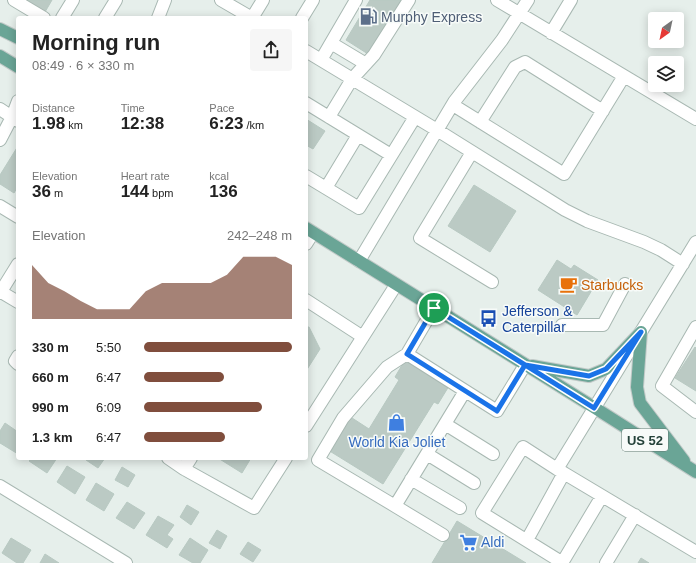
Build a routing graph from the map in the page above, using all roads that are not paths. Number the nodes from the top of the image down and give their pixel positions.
1 (14, 0) edge
2 (73, 0) edge
3 (116, 0) edge
4 (165, 0) edge
5 (221, 0) edge
6 (263, 0) edge
7 (313, 0) edge
8 (356, 0) edge
9 (409, 0) edge
10 (497, 0) edge
11 (528, 0) edge
12 (571, 0) edge
13 (519, 14) junction
14 (41, 16) edge
15 (63, 16) edge
16 (106, 16) edge
17 (159, 16) edge
18 (249, 16) edge
19 (253, 16) edge
20 (303, 16) edge
21 (0, 29) edge
22 (551, 33) junction
23 (16, 37) edge
24 (331, 43) junction
25 (308, 52) edge
26 (0, 56) edge
27 (321, 60) junction
28 (366, 64) junction
29 (16, 66) edge
30 (624, 76) junction
31 (352, 79) junction
32 (308, 104) edge
33 (453, 105) junction
34 (0, 109) edge
35 (603, 111) junction
36 (329, 117) junction
37 (415, 117) junction
38 (15, 119) edge
39 (696, 119) edge
40 (480, 122) junction
41 (437, 130) junction
42 (358, 135) junction
43 (0, 140) edge
44 (472, 152) junction
45 (391, 156) junction
46 (308, 177) edge
47 (326, 188) junction
48 (0, 206) edge
49 (16, 214) edge
50 (310, 230) edge
51 (696, 242) edge
52 (689, 260) edge
53 (359, 261) junction
54 (16, 267) edge
55 (492, 282) dead end
56 (625, 284) dead end
57 (396, 285) junction
58 (0, 292) edge
59 (16, 301) edge
60 (308, 301) edge
61 (434, 308) junction
62 (562, 325) dead end
63 (695, 331) edge
64 (641, 332) junction
65 (363, 337) junction
66 (407, 354) junction
67 (525, 365) junction
68 (466, 391) junction
69 (594, 408) junction
70 (696, 412) edge
71 (308, 423) edge
72 (445, 424) junction
73 (427, 454) junction
74 (493, 454) dead end
75 (171, 460) edge
76 (190, 460) edge
77 (285, 460) edge
78 (184, 468) junction
79 (692, 470) edge
80 (561, 471) junction
81 (412, 479) junction
82 (474, 483) dead end
83 (0, 486) edge
84 (602, 496) junction
85 (395, 506) junction
86 (460, 508) dead end
87 (635, 516) junction
88 (442, 536) dead end
89 (527, 540) junction
90 (696, 552) edge
91 (126, 563) edge
92 (562, 563) edge
93 (606, 563) edge

1 - 14 street
2 - 15 street
3 - 16 street
4 - 17 street
5 - 18 street
6 - 19 street
7 - 20 street
8 - 24 street
9 - 28 street
10 - 13 street
11 - 13 street
12 - 22 street
13 - 22 street
13 - 33 street
21 - 23 main road
22 - 30 street
24 - 27 street
24 - 28 street
25 - 27 street
26 - 29 main road
27 - 31 street
28 - 31 street
30 - 35 street
30 - 39 street
31 - 36 street
31 - 37 street
32 - 36 street
33 - 40 street
33 - 41 street
34 - 38 street
35 - 40 street
35 - 40 street
36 - 42 street
37 - 41 street
37 - 45 street
38 - 43 street
41 - 44 street
41 - 53 street
42 - 45 street
42 - 47 street
44 - 52 street
44 - 55 street
45 - 47 street
46 - 47 street
48 - 49 street
50 - 53 main road, US 52
51 - 52 street
52 - 64 street
53 - 57 main road, US 52
54 - 58 street
56 - 62 street
57 - 61 main road, US 52
57 - 65 street
58 - 59 street
60 - 65 street
61 - 66 street
61 - 67 main road, US 52
63 - 70 street
64 - 67 main road
64 - 69 street
64 - 79 main road
65 - 71 street
66 - 68 street
66 - 85 street
67 - 68 street
67 - 69 main road, US 52
68 - 72 street
69 - 79 main road, US 52
69 - 80 street
72 - 73 street
72 - 74 street
73 - 81 street
73 - 82 street
75 - 78 street
76 - 78 street
77 - 78 street
80 - 84 street
80 - 89 street
80 - 89 street
81 - 85 street
81 - 86 street
83 - 91 street
84 - 87 street
84 - 92 street
85 - 88 street
87 - 90 street
87 - 93 street
89 - 92 street

